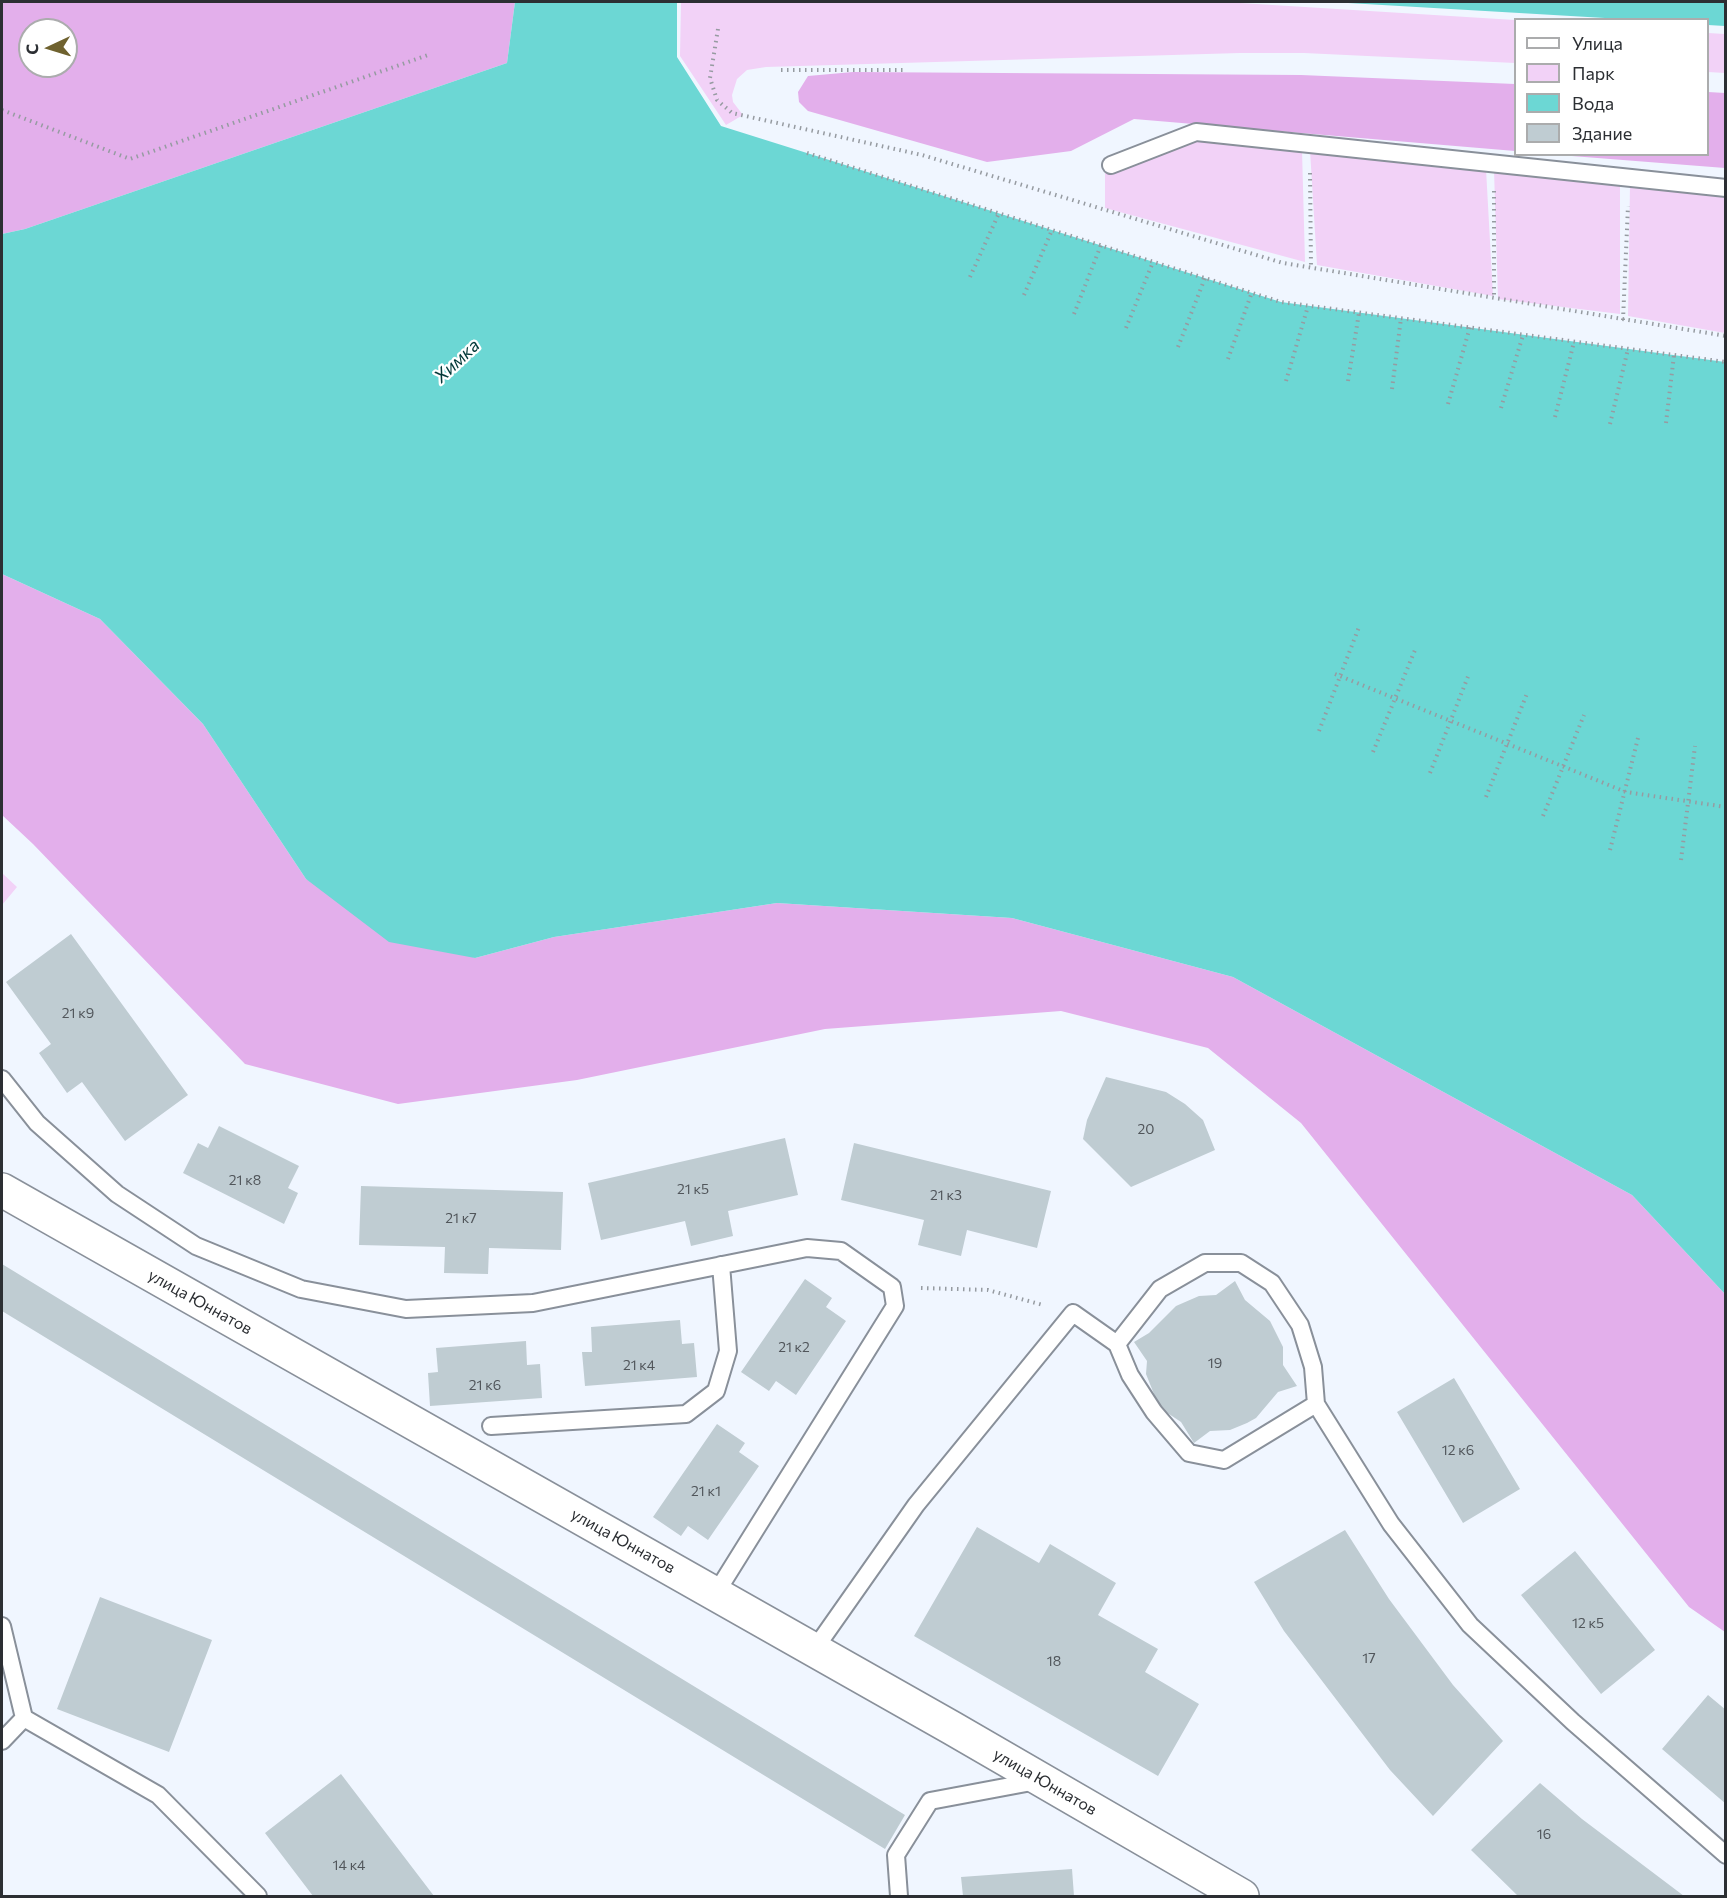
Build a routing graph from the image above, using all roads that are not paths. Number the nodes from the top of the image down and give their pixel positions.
1 (1111, 165) dead end
2 (1725, 188) edge
3 (2, 1079) edge
4 (2, 1190) edge
5 (721, 1265) junction
6 (1117, 1344) junction
7 (1316, 1404) junction
8 (491, 1426) dead end
9 (716, 1593) junction
10 (2, 1626) edge
11 (814, 1650) junction
12 (24, 1718) junction
13 (2, 1741) edge
14 (1041, 1780) junction
15 (1725, 1855) edge
16 (258, 1896) edge
17 (899, 1896) edge
18 (1242, 1896) edge

1 - 2 lane
3 - 5 lane
4 - 9 street, улица Юннатов
5 - 8 lane
5 - 9 lane
6 - 7 lane
6 - 7 lane
6 - 11 lane
7 - 15 lane
9 - 11 street, улица Юннатов
10 - 12 lane
11 - 14 street, улица Юннатов
12 - 13 lane
12 - 16 lane
14 - 17 lane
14 - 18 street, улица Юннатов

